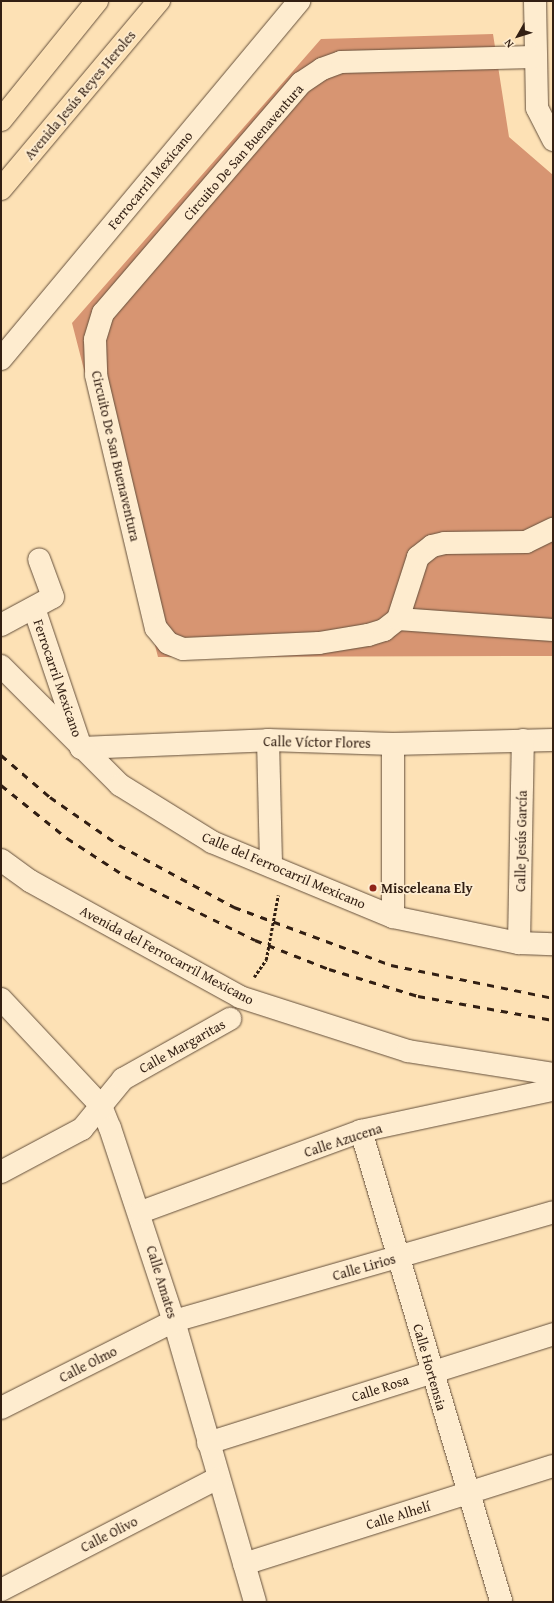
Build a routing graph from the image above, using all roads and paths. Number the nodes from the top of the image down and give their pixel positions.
1 (97, 1) edge
2 (159, 1) edge
3 (299, 1) edge
4 (535, 1) edge
5 (533, 57) junction
6 (1, 120) edge
7 (553, 140) edge
8 (1, 189) edge
9 (1, 359) edge
10 (553, 529) edge
11 (39, 560) dead end
12 (34, 608) junction
13 (398, 619) junction
14 (1, 625) edge
15 (553, 630) edge
16 (1, 666) edge
17 (268, 740) junction
18 (523, 740) junction
19 (553, 740) edge
20 (393, 744) junction
21 (81, 748) junction
22 (1, 860) edge
23 (271, 866) junction
24 (393, 917) junction
25 (519, 943) junction
26 (553, 944) edge
27 (240, 997) junction
28 (1, 999) edge
29 (230, 1019) dead end
30 (553, 1074) edge
31 (553, 1090) edge
32 (101, 1106) junction
33 (362, 1131) junction
34 (1, 1172) edge
35 (141, 1212) junction
36 (553, 1212) edge
37 (400, 1257) junction
38 (174, 1320) junction
39 (553, 1334) edge
40 (431, 1372) junction
41 (1, 1408) edge
42 (208, 1443) junction
43 (553, 1466) edge
44 (218, 1478) junction
45 (467, 1494) junction
46 (244, 1564) junction
47 (1, 1590) edge
48 (255, 1602) edge
49 (501, 1602) edge

1 - 6 highway
2 - 8 highway, Avenida Jesús Reyes Heroles
3 - 9 street, Ferrocarril Mexicano
4 - 5 street
5 - 7 street
5 - 13 street, Circuito De San Buenaventura
10 - 13 street
11 - 12 street
12 - 14 street
12 - 21 street, Ferrocarril Mexicano
13 - 15 street
16 - 21 street, Calle del Ferrocarril Mexicano
17 - 20 street, Calle Víctor Flores
17 - 21 street, Calle Víctor Flores
17 - 23 street
18 - 19 street, Calle Víctor Flores
18 - 20 street, Calle Víctor Flores
18 - 25 street, Calle Jesús García
20 - 24 street
21 - 23 street, Calle del Ferrocarril Mexicano
22 - 27 street, Avenida del Ferrocarril Mexicano
23 - 24 street, Calle del Ferrocarril Mexicano
23 - 27 path
24 - 25 street, Calle del Ferrocarril Mexicano
25 - 26 street, Calle del Ferrocarril Mexicano
27 - 30 street, Avenida del Ferrocarril Mexicano
28 - 32 street, Calle Amates
29 - 32 street, Calle Margaritas
31 - 33 street, Calle Azucena
32 - 34 street, Calle Margaritas
32 - 35 street, Calle Amates
33 - 35 street, Calle Azucena
33 - 37 street, Calle Hortensia
35 - 38 street, Calle Amates
36 - 37 street, Calle Lirios
37 - 38 street, Calle Lirios
37 - 40 street, Calle Hortensia
38 - 41 street, Calle Olmo
38 - 42 street, Calle Amates
39 - 40 street, Calle Rosa
40 - 42 street, Calle Rosa
40 - 45 street, Calle Hortensia
42 - 44 street, Calle Amates
43 - 45 street, Calle Alhelí
44 - 46 street, Calle Amates
44 - 47 street, Calle Olivo
45 - 46 street, Calle Alhelí
45 - 49 street, Calle Hortensia
46 - 48 street, Calle Amates

